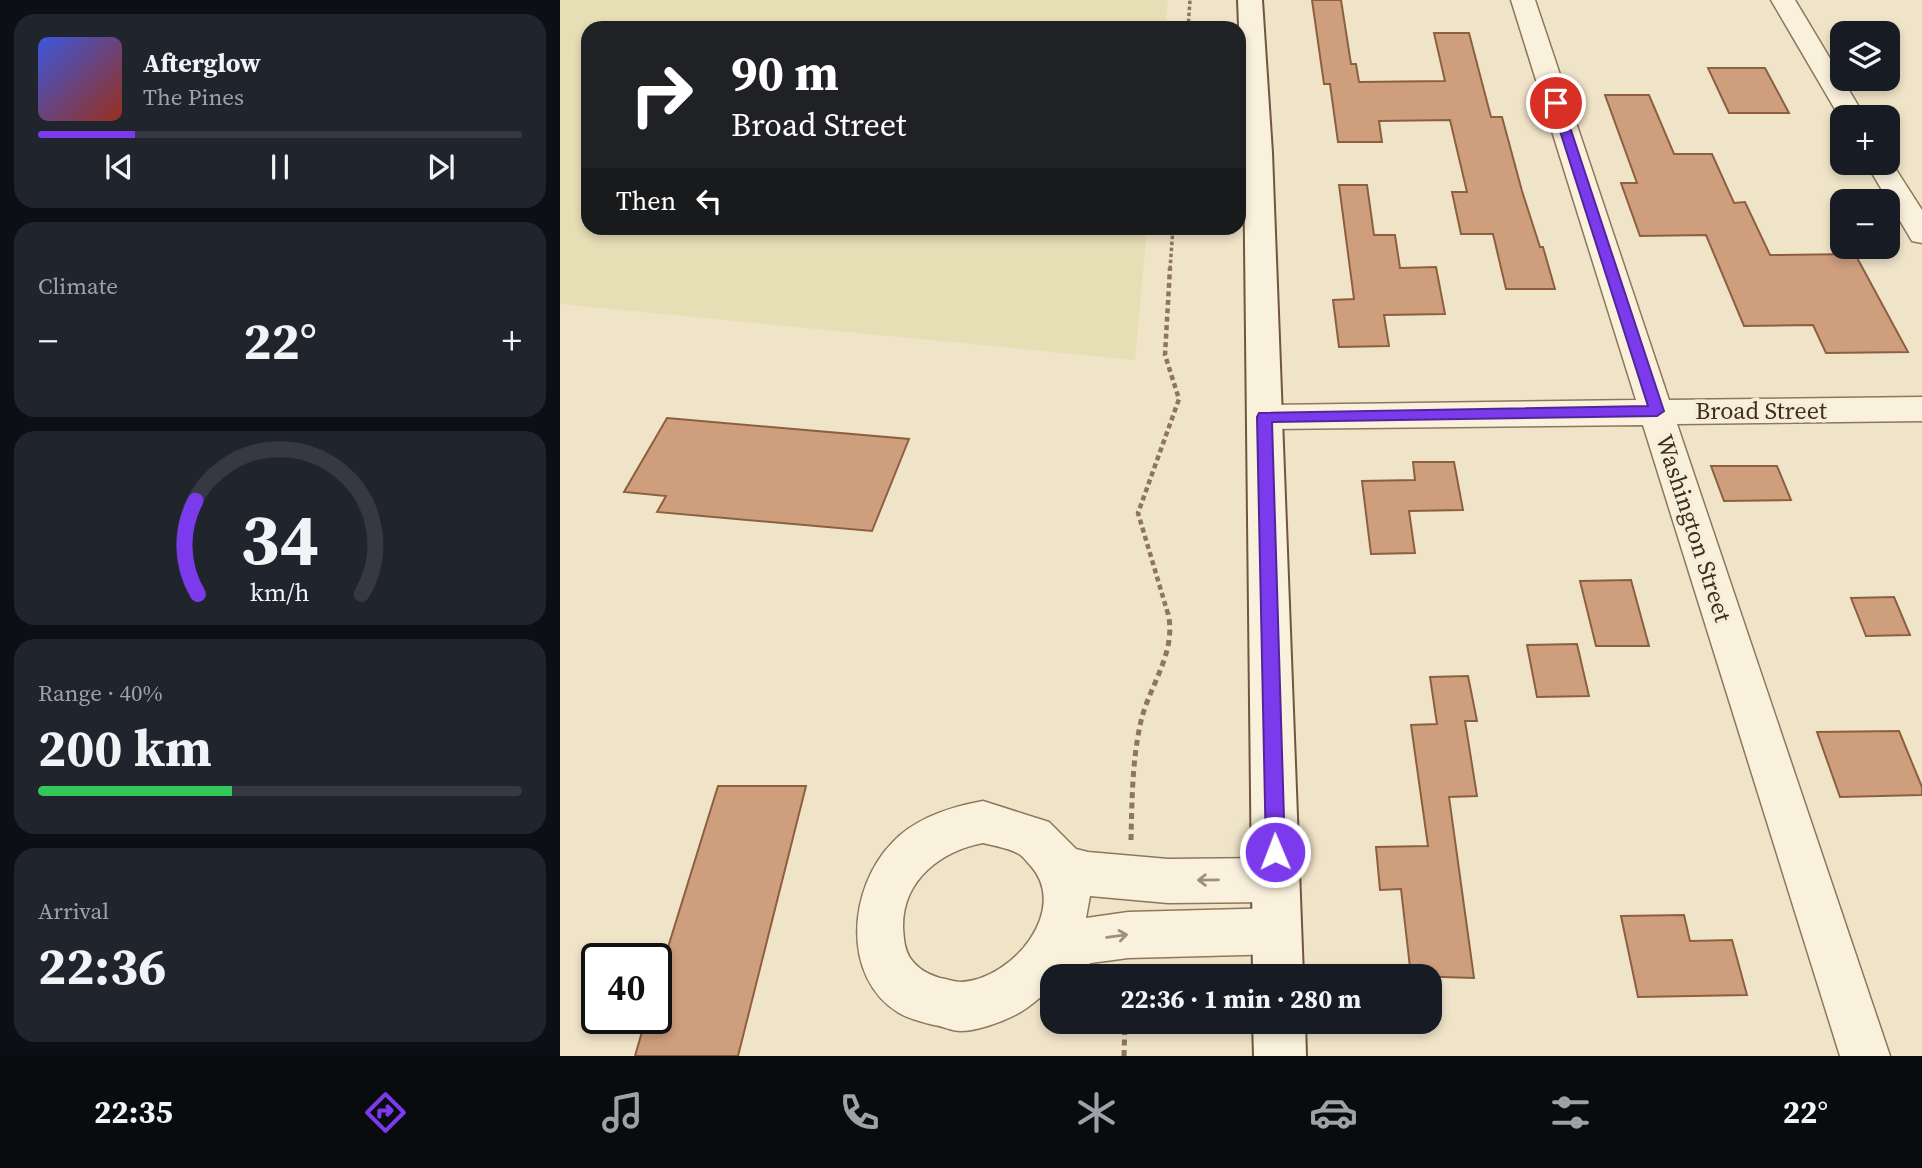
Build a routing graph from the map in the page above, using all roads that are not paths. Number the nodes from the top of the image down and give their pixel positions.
1 (1250, 0) edge
2 (1523, 0) edge
3 (1783, 0) edge
4 (1846, 105) edge
5 (1887, 175) edge
6 (1922, 234) edge
7 (1922, 409) edge
8 (1657, 411) junction
9 (1264, 417) junction
10 (1061, 867) junction
11 (1276, 880) junction
12 (1277, 931) junction
13 (1052, 956) junction
14 (1278, 964) edge
15 (1279, 1034) edge
16 (1280, 1056) edge
17 (1865, 1056) edge

1 - 9 street
2 - 8 street, Washington Street
3 - 4 street
5 - 6 street
7 - 8 street, Broad Street
8 - 9 street, Broad Street
8 - 17 street, Washington Street
9 - 11 street
11 -> 10 street
10 - 13 street
10 - 13 street
11 - 12 street
13 -> 12 street
12 - 14 street
15 - 16 street

